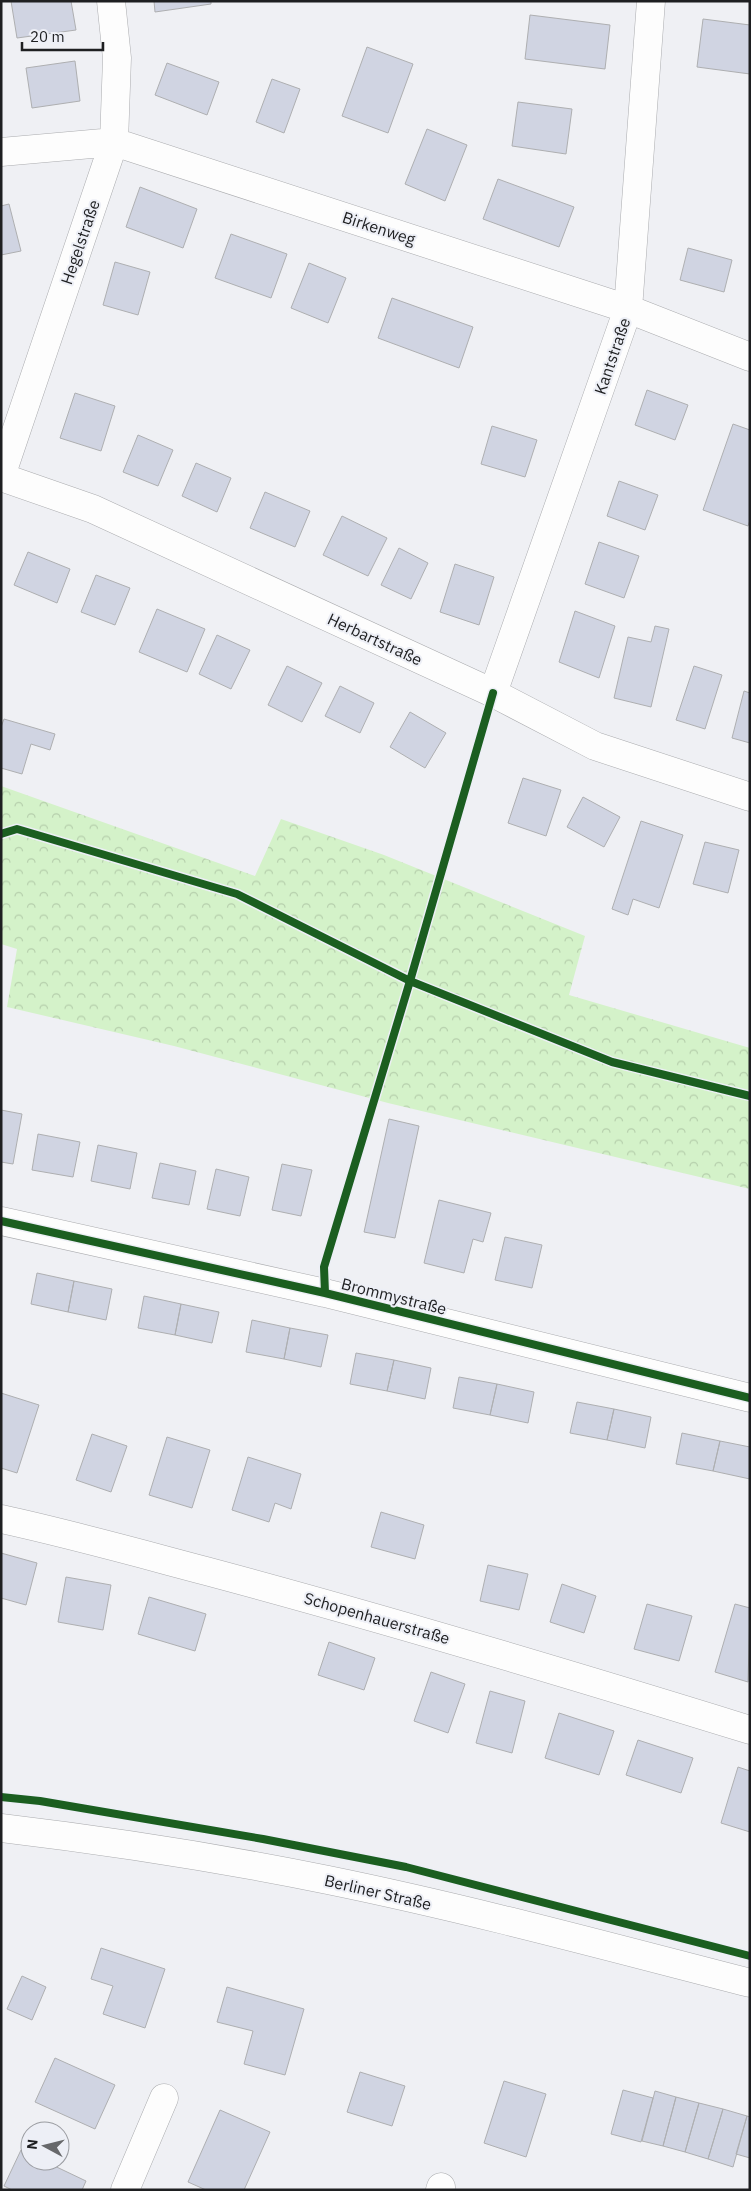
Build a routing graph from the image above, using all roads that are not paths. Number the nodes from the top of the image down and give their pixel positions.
1 (111, 1) edge
2 (651, 1) edge
3 (114, 142) junction
4 (1, 152) edge
5 (628, 309) junction
6 (750, 356) edge
7 (1, 476) edge
8 (493, 693) junction
9 (750, 797) edge
10 (1, 1221) edge
11 (750, 1398) edge
12 (1, 1519) edge
13 (750, 1730) edge
14 (1, 1828) edge
15 (750, 1984) edge
16 (164, 2098) dead end
17 (125, 2190) edge

1 - 3 street, Hegelstraße
2 - 5 street, Kantstraße
3 - 4 street, Birkenweg
3 - 5 street, Birkenweg
3 - 7 street, Hegelstraße
5 - 6 street, Birkenweg
5 - 8 street, Kantstraße
7 - 8 street, Herbartstraße
8 - 9 street, Herbartstraße
10 - 11 street, Brommystraße
12 - 13 street, Schopenhauerstraße
14 - 15 street, Berliner Straße
16 - 17 street

